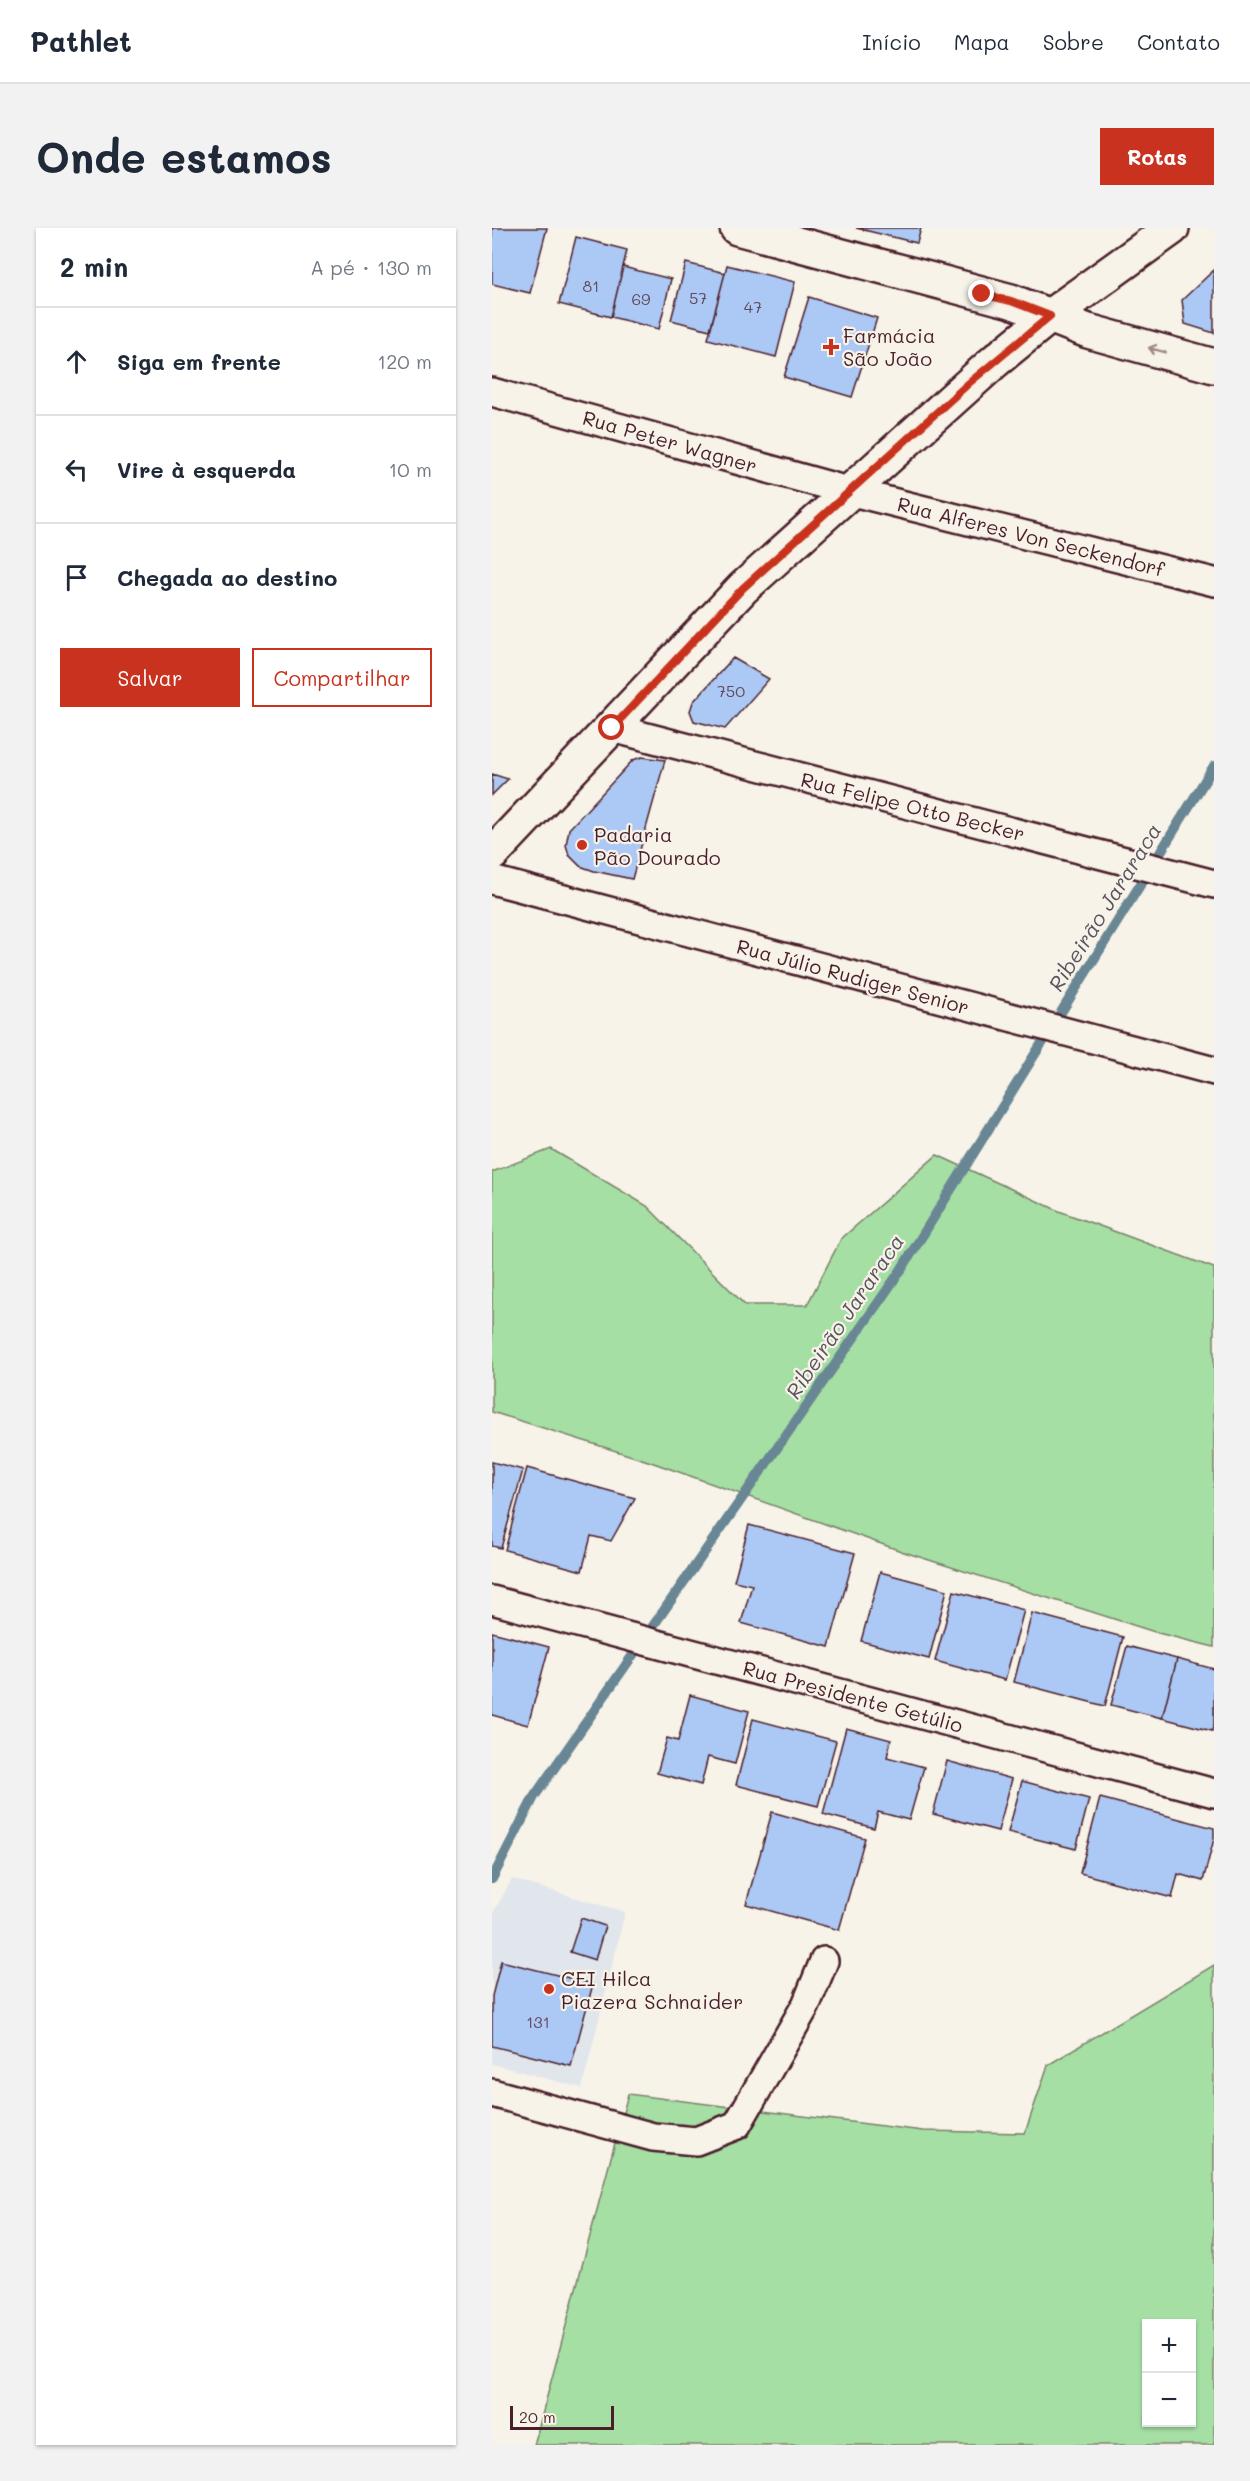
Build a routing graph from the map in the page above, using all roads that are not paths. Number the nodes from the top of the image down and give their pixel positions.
1 (737, 228) edge
2 (1172, 228) edge
3 (1050, 316) junction
4 (1214, 366) edge
5 (492, 392) edge
6 (848, 491) junction
7 (1214, 582) edge
8 (612, 728) junction
9 (492, 854) edge
10 (492, 880) edge
11 (1214, 884) edge
12 (1214, 1071) edge
13 (492, 1600) edge
14 (1214, 1793) edge
15 (824, 1960) dead end
16 (492, 2093) edge

1 - 3 main road
2 - 3 main road
4 -> 3 main road
3 - 6 main road
5 - 6 street, Rua Peter Wagner
6 - 7 street, Rua Alferes Von Seckendorf
6 - 8 main road
8 - 9 main road
8 - 11 street, Rua Felipe Otto Becker
10 - 12 street, Rua Júlio Rudiger Senior
13 - 14 street, Rua Presidente Getúlio
15 - 16 street

